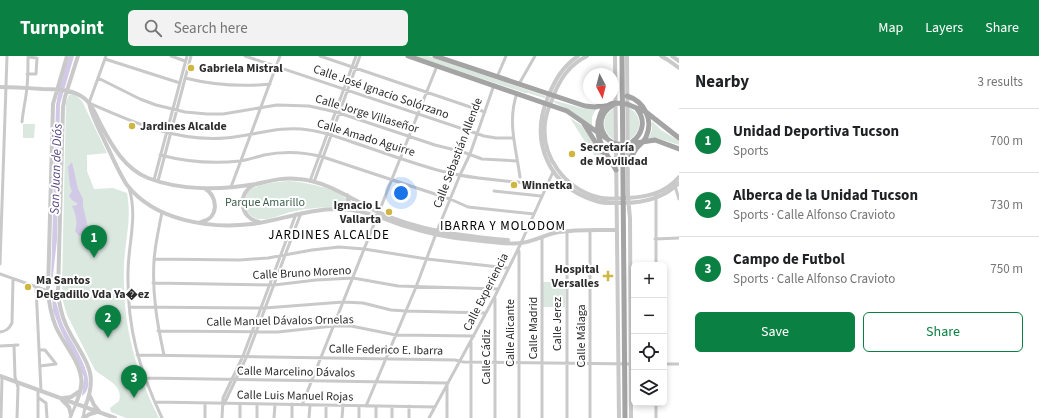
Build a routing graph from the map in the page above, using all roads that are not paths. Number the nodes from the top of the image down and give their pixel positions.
1 (7, 56) edge
2 (67, 56) edge
3 (78, 56) edge
4 (171, 56) edge
5 (187, 56) edge
6 (191, 56) edge
7 (245, 56) edge
8 (280, 56) edge
9 (320, 56) edge
10 (356, 56) edge
11 (360, 56) edge
12 (408, 56) edge
13 (506, 56) edge
14 (535, 56) edge
15 (578, 56) edge
16 (587, 56) edge
17 (615, 56) edge
18 (622, 56) edge
19 (627, 56) edge
20 (661, 56) edge
21 (673, 56) edge
22 (105, 57) edge
23 (439, 57) edge
24 (186, 61) junction
25 (679, 61) edge
26 (276, 66) junction
27 (437, 66) junction
28 (354, 67) junction
29 (615, 68) edge
30 (679, 68) edge
31 (28, 74) junction
32 (497, 77) junction
33 (98, 78) junction
34 (181, 78) junction
35 (185, 79) junction
36 (180, 83) junction
37 (270, 84) junction
38 (519, 84) junction
39 (494, 85) junction
40 (0, 87) edge
41 (6, 87) junction
42 (27, 88) junction
43 (57, 89) junction
44 (66, 90) junction
45 (346, 90) junction
46 (427, 91) junction
47 (517, 93) junction
48 (551, 95) junction
49 (627, 96) junction
50 (89, 102) junction
51 (619, 103) edge
52 (624, 103) junction
53 (548, 104) junction
54 (610, 104) edge
55 (613, 104) edge
56 (615, 104) edge
57 (604, 105) junction
58 (261, 107) junction
59 (636, 109) junction
60 (174, 110) junction
61 (337, 112) junction
62 (485, 112) junction
63 (646, 112) junction
64 (418, 114) junction
65 (581, 120) junction
66 (22, 122) dead end
67 (168, 133) junction
68 (598, 133) junction
69 (251, 134) junction
70 (329, 134) junction
71 (477, 134) junction
72 (409, 136) junction
73 (513, 138) junction
74 (607, 138) junction
75 (679, 138) edge
76 (643, 141) junction
77 (112, 144) junction
78 (615, 144) junction
79 (625, 144) junction
80 (679, 148) edge
81 (470, 154) junction
82 (608, 155) junction
83 (112, 156) junction
84 (162, 156) junction
85 (321, 157) junction
86 (400, 158) junction
87 (241, 161) junction
88 (517, 161) junction
89 (627, 162) junction
90 (616, 170) junction
91 (553, 172) junction
92 (460, 176) junction
93 (520, 177) dead end
94 (679, 177) edge
95 (156, 180) junction
96 (391, 180) junction
97 (312, 181) junction
98 (679, 183) edge
99 (127, 184) junction
100 (256, 184) junction
101 (546, 185) junction
102 (674, 185) junction
103 (231, 187) junction
104 (203, 188) junction
105 (494, 190) dead end
106 (346, 195) junction
107 (542, 196) junction
108 (656, 196) junction
109 (450, 199) junction
110 (679, 199) edge
111 (616, 201) junction
112 (626, 201) junction
113 (341, 209) junction
114 (162, 212) junction
115 (301, 213) junction
116 (296, 214) junction
117 (378, 214) junction
118 (534, 214) junction
119 (197, 222) junction
120 (261, 223) junction
121 (590, 230) junction
122 (616, 230) junction
123 (566, 231) junction
124 (436, 232) junction
125 (542, 238) junction
126 (679, 238) edge
127 (656, 239) junction
128 (523, 242) junction
129 (364, 249) junction
130 (518, 249) junction
131 (286, 254) junction
132 (282, 255) junction
133 (154, 259) junction
134 (426, 260) junction
135 (656, 262) edge
136 (0, 264) edge
137 (508, 268) junction
138 (0, 274) edge
139 (353, 278) junction
140 (13, 279) junction
141 (153, 283) junction
142 (272, 285) junction
143 (36, 287) junction
144 (416, 287) junction
145 (498, 289) junction
146 (48, 291) junction
147 (58, 292) junction
148 (495, 296) junction
149 (343, 302) junction
150 (154, 307) junction
151 (129, 308) junction
152 (261, 308) junction
153 (266, 308) junction
154 (406, 312) junction
155 (486, 313) junction
156 (333, 326) junction
157 (158, 331) junction
158 (0, 332) edge
159 (252, 332) junction
160 (256, 332) junction
161 (396, 335) junction
162 (474, 336) junction
163 (471, 341) junction
164 (14, 345) junction
165 (18, 345) dead end
166 (0, 346) edge
167 (39, 350) junction
168 (137, 355) junction
169 (164, 355) junction
170 (245, 356) junction
171 (321, 358) junction
172 (386, 358) junction
173 (460, 361) junction
174 (471, 362) junction
175 (494, 362) junction
176 (518, 362) junction
177 (542, 363) junction
178 (566, 363) junction
179 (590, 363) junction
180 (627, 364) edge
181 (667, 364) edge
182 (679, 364) edge
183 (40, 366) junction
184 (1, 376) edge
185 (145, 378) junction
186 (234, 380) junction
187 (311, 381) junction
188 (17, 382) junction
189 (376, 382) junction
190 (447, 383) junction
191 (40, 390) junction
192 (80, 391) junction
193 (90, 396) junction
194 (39, 398) junction
195 (59, 398) junction
196 (155, 402) junction
197 (205, 403) junction
198 (76, 404) junction
199 (223, 404) junction
200 (240, 404) junction
201 (257, 404) junction
202 (275, 404) junction
203 (292, 404) junction
204 (302, 405) junction
205 (310, 405) junction
206 (326, 405) junction
207 (343, 405) junction
208 (359, 406) junction
209 (366, 406) junction
210 (376, 406) junction
211 (392, 406) junction
212 (409, 406) junction
213 (656, 406) edge
214 (86, 407) junction
215 (435, 407) junction
216 (101, 413) junction
217 (71, 416) edge
218 (1, 418) edge
219 (17, 418) edge
220 (38, 418) edge
221 (47, 418) edge
222 (83, 418) edge
223 (115, 418) edge
224 (162, 418) edge
225 (205, 418) edge
226 (222, 418) edge
227 (240, 418) edge
228 (257, 418) edge
229 (274, 418) edge
230 (292, 418) edge
231 (310, 418) edge
232 (326, 418) edge
233 (342, 418) edge
234 (359, 418) edge
235 (376, 418) edge
236 (392, 418) edge
237 (409, 418) edge
238 (429, 418) edge
239 (447, 418) edge
240 (471, 418) edge
241 (495, 418) edge
242 (518, 418) edge
243 (542, 418) edge
244 (567, 418) edge
245 (590, 418) edge
246 (619, 418) edge
247 (625, 418) edge
248 (631, 418) edge
249 (656, 418) edge

1 - 41 street
2 - 43 street
3 - 44 street
4 - 24 street
5 - 24 street
6 - 35 street
7 - 26 street, Calle José Ignacio Solórzano
8 - 26 street
9 - 28 street
10 - 28 street
11 - 28 street
12 - 27 main road
13 - 32 street
14 - 38 street
15 - 48 street
16 - 48 street
17 - 29 street
18 - 52 main road
19 - 49 street
20 - 30 street
21 - 25 street
22 - 33 street
22 - 36 street
23 - 32 main road
24 - 34 street
26 - 37 street
26 - 45 street, Calle José Ignacio Solórzano
27 - 39 main road
27 - 46 street
28 - 45 street
28 - 46 street
31 - 31 street
31 - 42 street
32 - 38 main road
33 - 50 street
33 - 60 street, Calle Jorge Villaseñor
34 - 35 street
34 - 36 street
35 - 37 street
35 - 60 street
36 - 60 street
37 - 58 street
38 - 48 main road
39 - 47 main road
39 - 62 street, Calle Sebastián Allende
40 - 41 street
41 - 42 street
41 - 136 street
42 - 43 street
42 - 66 street
43 - 44 street
43 - 146 street
44 - 50 street
44 - 147 street
45 - 61 street
45 - 64 street, Calle José Ignacio Solórzano
46 - 62 street
46 - 64 street
47 - 53 main road
47 - 73 street
48 - 53 street
48 - 57 main road
49 - 52 street
49 - 63 main road
50 - 67 street, Calle Amado Aguirre
50 - 77 street
50 - 83 street
51 - 52 main road
52 - 59 main road
52 - 79 main road
53 - 65 main road
53 - 91 street
53 - 111 street
54 - 57 main road
55 - 74 main road
56 - 78 street
57 - 68 main road
58 - 60 street, Calle Jorge Villaseñor
58 - 61 street, Calle Jorge Villaseñor
58 - 69 street
59 - 63 main road
59 - 79 main road
60 - 67 street
61 - 70 street
61 - 72 street, Calle Jorge Villaseñor
62 - 71 street, Calle Sebastián Allende
63 - 75 main road
63 - 76 main road
64 - 71 street, Calle José Ignacio Solórzano
64 - 72 street
65 - 68 main road
65 - 82 main road
67 - 69 street, Calle Amado Aguirre
67 - 84 street
68 - 74 main road
68 - 82 main road
69 - 70 street, Calle Amado Aguirre
69 - 87 street
70 - 85 street
70 - 86 street, Calle Amado Aguirre
71 - 73 street, Calle José Ignacio Solórzano
71 - 81 street, Calle Sebastián Allende
72 - 81 street, Calle Jorge Villaseñor
72 - 86 street
73 - 88 street
74 - 78 main road
76 - 79 main road
76 - 80 main road
76 - 89 main road
77 - 83 street
77 - 95 street
78 - 79 main road
78 - 90 street
79 - 89 street
79 - 112 main road
81 - 88 street, Calle Jorge Villaseñor
81 - 92 street, Calle Sebastián Allende
82 - 90 main road
83 - 99 street
84 - 87 street
84 - 95 street
85 - 87 street
85 - 96 street
85 - 97 street
86 - 92 street, Calle Amado Aguirre
86 - 96 street
87 - 103 street
88 - 93 street
89 - 112 street
90 - 111 street
91 - 101 street, Calle Experiencia
91 - 111 street
92 - 101 street, Calle Amado Aguirre
92 - 109 street, Calle Sebastián Allende
94 - 102 street
95 - 104 street
96 - 109 street
96 - 117 street
97 - 100 street
97 - 106 street
98 - 102 street
99 - 114 street
99 - 151 street
100 - 103 street
100 - 120 street
101 - 107 street, Calle Experiencia
102 - 108 street
102 - 110 street
103 - 104 street
104 - 119 street
105 - 107 street
106 - 113 street
106 - 117 street
107 - 118 street, Calle Experiencia
108 - 112 street
108 - 127 street
109 - 118 street
109 - 124 street, Calle Sebastián Allende
111 - 112 street
111 - 122 street
112 - 180 main road
113 - 115 street
113 - 117 street
114 - 119 street
114 - 133 street
115 - 116 street
115 - 131 street
116 - 120 street
116 - 132 street
117 - 124 street
117 - 129 street
118 - 128 street, Calle Experiencia
119 - 120 street
121 - 122 street
121 - 123 street
121 - 179 street, Calle Málaga
122 - 180 street
123 - 125 street
123 - 178 street, Calle Jerez
124 - 128 street
124 - 134 street, Calle Sebastián Allende
125 - 128 street
125 - 177 street, Calle Madrid
126 - 127 street
127 - 135 street
128 - 130 street, Calle Experiencia
129 - 131 street
129 - 134 street
129 - 139 street
130 - 137 street, Calle Experiencia
130 - 176 street, Calle Alicante
131 - 132 street
131 - 142 street
132 - 133 street
132 - 142 street
133 - 141 street
134 - 137 street
134 - 144 street, Calle Sebastián Allende
137 - 145 street, Calle Experiencia
138 - 140 street
139 - 142 street, Calle Bruno Moreno
139 - 144 street, Calle Bruno Moreno
139 - 149 street
140 - 143 street
140 - 158 street
141 - 142 street, Calle Bruno Moreno
141 - 150 street
142 - 152 street
142 - 153 street
143 - 146 street
143 - 167 street
144 - 145 street, Calle Bruno Moreno
144 - 154 street, Calle Sebastián Allende
145 - 148 street, Calle Experiencia
146 - 147 street
146 - 192 street
147 - 193 street
148 - 155 street, Calle Experiencia
148 - 175 street, Calle Cádiz
149 - 153 street
149 - 154 street
149 - 156 street
150 - 151 street
150 - 152 street
150 - 157 street
151 - 168 street
152 - 153 street
152 - 159 street
153 - 160 street
154 - 155 street
154 - 161 street, Calle Sebastián Allende
155 - 162 street, Calle Experiencia
156 - 160 street, Calle Manuel Dávalos Ornelas
156 - 161 street, Calle Manuel Dávalos Ornelas
156 - 171 street
157 - 159 street, Calle Manuel Dávalos Ornelas
157 - 169 street
159 - 160 street, Calle Manuel Dávalos Ornelas
159 - 170 street
160 - 170 street
161 - 162 street, Calle Manuel Dávalos Ornelas
161 - 172 street, Calle Sebastián Allende
162 - 163 street, Calle Experiencia
163 - 173 street, Calle Experiencia
163 - 174 street
164 - 165 street
164 - 166 street
164 - 188 street
167 - 183 street
167 - 183 street
168 - 169 street, Calle Federico E. Ibarra
168 - 185 street
169 - 170 street, Calle Federico E. Ibarra
170 - 171 street, Calle Federico E. Ibarra
170 - 186 street
171 - 172 street, Calle Federico E. Ibarra
171 - 187 street
172 - 173 street, Calle Federico E. Ibarra
172 - 189 street, Calle Sebastián Allende
173 - 174 street, Calle Federico E. Ibarra
173 - 190 street, Calle Experiencia
174 - 175 street, Calle Federico E. Ibarra
174 - 240 street
175 - 176 street, Calle Federico E. Ibarra
175 - 241 street, Calle Cádiz
176 - 177 street, Calle Federico E. Ibarra
176 - 242 street, Calle Alicante
177 - 178 street, Calle Federico E. Ibarra
177 - 243 street, Calle Madrid
178 - 179 street, Calle Federico E. Ibarra
178 - 244 street, Calle Jerez
179 - 180 street, Calle Federico E. Ibarra
179 - 245 street, Calle Málaga
180 - 246 street
180 - 247 main road
180 - 248 street
181 - 182 street
183 - 191 street
184 - 188 street
184 - 218 street
185 - 186 street, Calle Marcelino Dávalos
185 - 196 street
186 - 187 street, Calle Marcelino Dávalos
186 - 199 street
187 - 189 street, Calle Marcelino Dávalos
187 - 204 street
188 - 191 street
188 - 219 street
189 - 190 street, Calle Marcelino Dávalos
189 - 209 street, Calle Sebastián Allende
190 - 215 street, Calle Experiencia
190 - 239 street
191 - 194 street
191 - 195 street
192 - 195 street
192 - 198 street
193 - 214 street
193 - 216 street
194 - 220 street
194 - 221 street
195 - 198 street
195 - 217 street
196 - 197 street, Calle Luis Manuel Rojas
196 - 224 street
197 - 199 street, Calle Luis Manuel Rojas
197 - 225 street
198 - 214 street
198 - 217 street
199 - 200 street, Calle Luis Manuel Rojas
199 - 226 street
200 - 201 street, Calle Luis Manuel Rojas
200 - 227 street
201 - 202 street, Calle Luis Manuel Rojas
201 - 228 street
202 - 203 street, Calle Luis Manuel Rojas
202 - 229 street
203 - 204 street, Calle Luis Manuel Rojas
203 - 230 street
204 - 205 street, Calle Luis Manuel Rojas
205 - 206 street, Calle Luis Manuel Rojas
205 - 231 street
206 - 207 street, Calle Luis Manuel Rojas
206 - 232 street
207 - 208 street, Calle Luis Manuel Rojas
207 - 233 street
208 - 209 street, Calle Luis Manuel Rojas
208 - 234 street
209 - 210 street, Calle Luis Manuel Rojas
210 - 211 street, Calle Luis Manuel Rojas
210 - 235 street
211 - 212 street, Calle Luis Manuel Rojas
211 - 236 street
212 - 215 street, Calle Luis Manuel Rojas
212 - 237 street
213 - 249 street
214 - 216 street
214 - 222 street
215 - 238 street, Calle Experiencia
216 - 222 street
216 - 223 street

